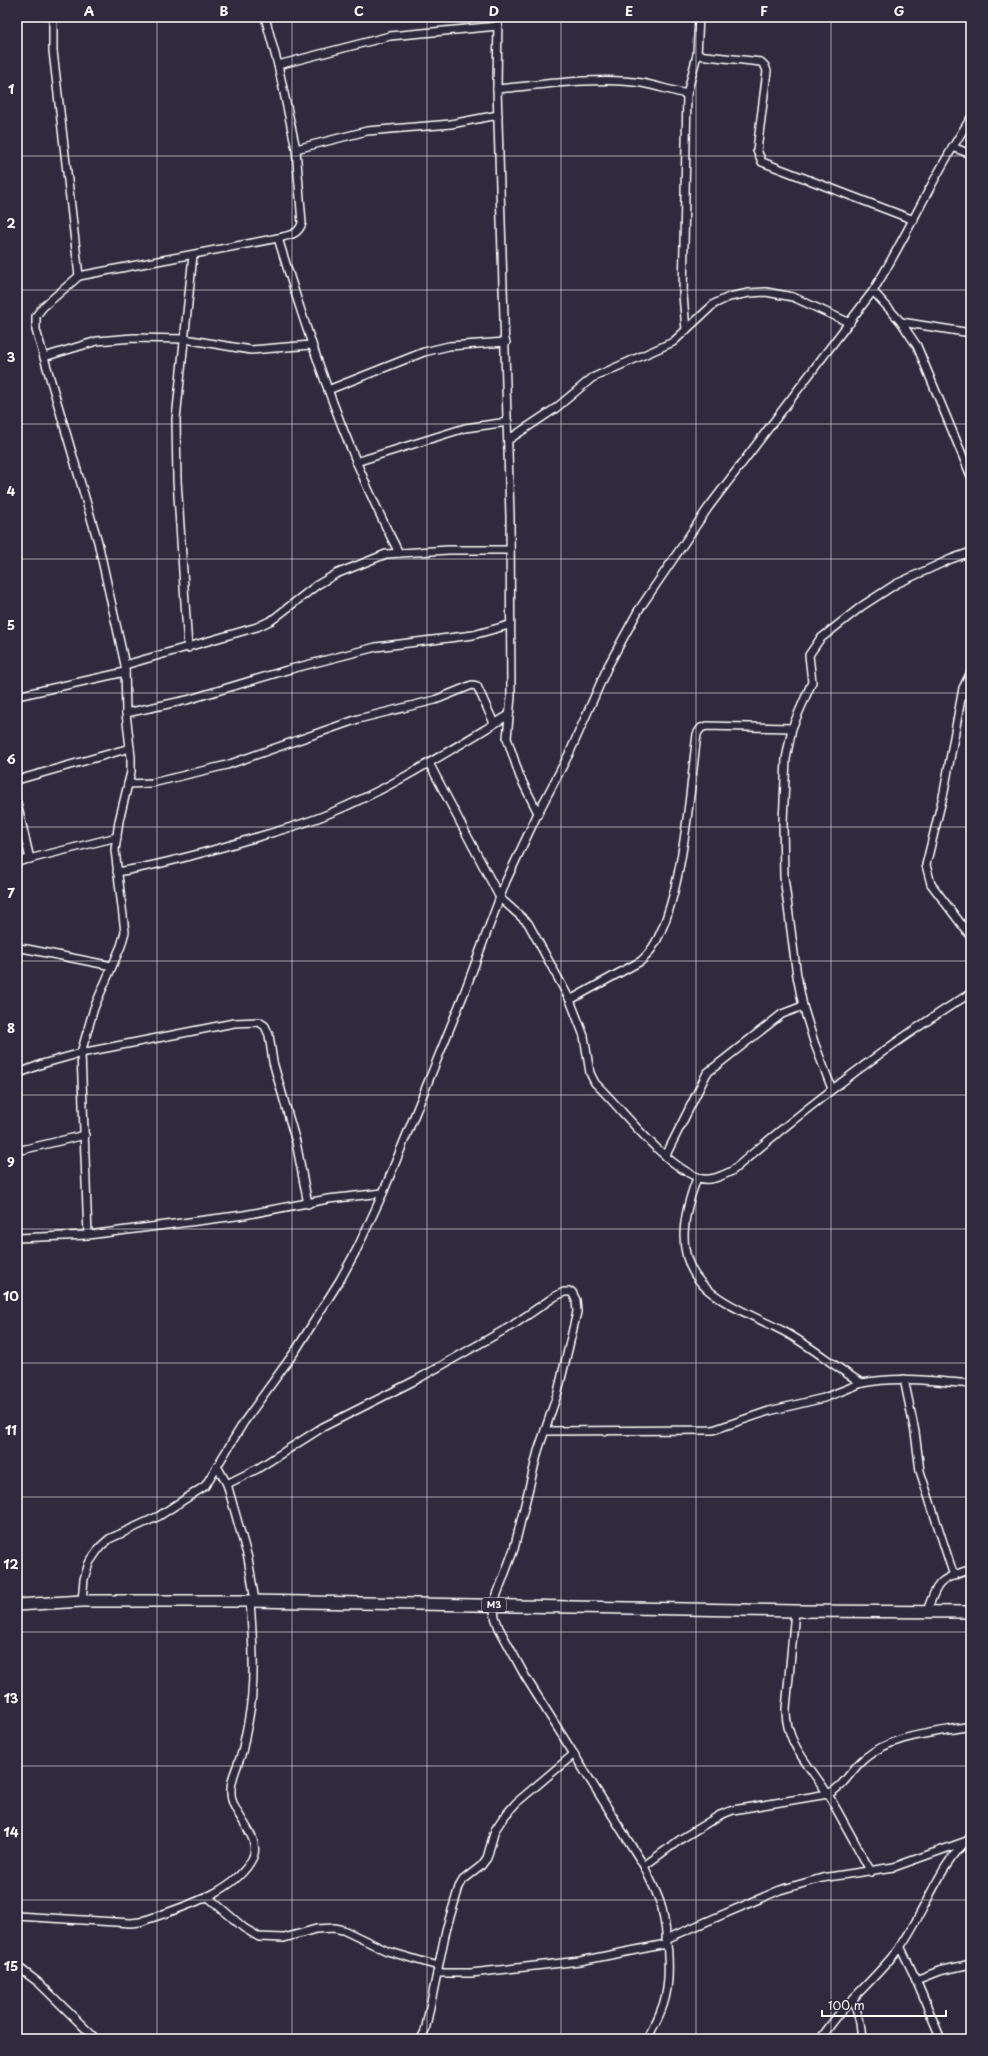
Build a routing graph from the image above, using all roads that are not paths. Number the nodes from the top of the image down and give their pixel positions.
1 (53, 17) edge
2 (265, 17) edge
3 (498, 17) edge
4 (699, 17) edge
5 (498, 26) junction
6 (697, 55) junction
7 (278, 65) junction
8 (497, 89) junction
9 (687, 94) junction
10 (498, 115) junction
11 (971, 118) edge
12 (952, 147) junction
13 (296, 149) junction
14 (971, 154) edge
15 (914, 220) junction
16 (278, 238) junction
17 (193, 255) junction
18 (80, 276) junction
19 (873, 291) junction
20 (901, 322) junction
21 (850, 323) junction
22 (686, 330) junction
23 (971, 333) edge
24 (185, 339) junction
25 (506, 342) junction
26 (311, 345) junction
27 (44, 357) junction
28 (328, 390) junction
29 (508, 422) junction
30 (508, 440) junction
31 (356, 462) junction
32 (971, 476) edge
33 (510, 550) junction
34 (971, 552) edge
35 (399, 554) junction
36 (509, 625) junction
37 (188, 648) junction
38 (125, 669) junction
39 (971, 672) edge
40 (17, 696) edge
41 (126, 713) junction
42 (509, 715) junction
43 (494, 724) junction
44 (792, 728) junction
45 (130, 748) junction
46 (429, 763) junction
47 (17, 780) edge
48 (128, 784) junction
49 (17, 803) edge
50 (538, 812) junction
51 (117, 837) junction
52 (30, 859) junction
53 (17, 862) edge
54 (117, 872) junction
55 (500, 898) junction
56 (971, 937) edge
57 (17, 948) edge
58 (112, 966) junction
59 (971, 993) edge
60 (570, 1000) junction
61 (803, 1006) junction
62 (81, 1053) junction
63 (17, 1074) edge
64 (832, 1089) junction
65 (85, 1135) junction
66 (17, 1151) edge
67 (666, 1155) junction
68 (697, 1178) junction
69 (383, 1193) junction
70 (308, 1204) junction
71 (88, 1235) junction
72 (17, 1238) edge
73 (904, 1379) junction
74 (862, 1383) junction
75 (971, 1384) edge
76 (545, 1431) junction
77 (218, 1468) junction
78 (227, 1484) junction
79 (971, 1569) edge
80 (954, 1576) junction
81 (82, 1601) junction
82 (253, 1601) junction
83 (493, 1605) junction
84 (17, 1606) edge
85 (795, 1611) junction
86 (927, 1611) junction
87 (971, 1612) edge
88 (971, 1726) edge
89 (574, 1754) junction
90 (828, 1794) junction
91 (971, 1836) edge
92 (964, 1842) junction
93 (644, 1866) junction
94 (871, 1872) junction
95 (208, 1896) junction
96 (17, 1916) edge
97 (666, 1941) junction
98 (900, 1946) junction
99 (971, 1964) edge
100 (17, 1966) edge
101 (437, 1969) junction
102 (916, 1980) junction
103 (853, 1999) junction
104 (96, 2039) edge
105 (422, 2039) edge
106 (647, 2039) edge
107 (820, 2039) edge
108 (862, 2039) edge
109 (941, 2039) edge

1 - 18 street
2 - 7 street
3 - 5 street
4 - 6 street
5 - 7 street
5 - 8 street
6 - 9 street
6 - 15 street
7 - 13 street
8 - 9 street
8 - 10 street
9 - 22 street
10 - 13 street
10 - 25 street
11 - 12 street
12 - 14 street
12 - 15 street
13 - 16 street
15 - 19 street
16 - 17 street
16 - 26 street
17 - 18 street
17 - 24 street
18 - 27 street
19 - 20 street
19 - 21 street
20 - 23 street
20 - 32 street
21 - 22 street
21 - 50 street
22 - 30 street
24 - 26 street
24 - 27 street
24 - 37 street
25 - 28 street
25 - 29 street
26 - 28 street
27 - 38 street
28 - 31 street
29 - 30 street
29 - 31 street
30 - 33 street
31 - 35 street
33 - 35 street
33 - 36 street
34 - 44 street
35 - 37 street
36 - 41 street
36 - 42 street
37 - 38 street
38 - 40 street
38 - 41 street
39 - 56 street
41 - 45 street
42 - 43 street
42 - 50 street
43 - 46 street
43 - 48 street
44 - 60 street
44 - 61 street
45 - 47 street
45 - 48 street
46 - 54 street
46 - 55 street
48 - 51 street
49 - 52 street
50 - 55 street
51 - 52 street
51 - 54 street
52 - 53 street
54 - 58 street
55 - 60 street
55 - 69 street
57 - 58 street
58 - 62 street
59 - 64 street
60 - 67 street
61 - 64 street
61 - 67 street
62 - 63 street
62 - 65 street
62 - 70 street
64 - 68 street
65 - 66 street
65 - 71 street
67 - 68 street
68 - 74 street
69 - 70 street
69 - 77 street
70 - 71 street
71 - 72 street
73 - 74 street
73 - 75 street
73 - 80 street
74 - 76 street
76 - 78 street
76 - 83 street
77 - 78 street
77 - 81 street
78 - 82 street
79 - 80 street
80 - 86 street
81 - 82 main road, M3
81 - 84 main road, M3
82 - 83 main road, M3
82 - 95 street
83 - 85 main road, M3
83 - 89 street
85 - 86 main road, M3
85 - 90 street
86 - 87 main road, M3
88 - 90 street
89 - 93 street
89 - 101 street
90 - 93 street
90 - 94 street
91 - 92 street
92 - 94 street
92 - 98 street
93 - 97 street
94 - 97 street
95 - 96 street
95 - 101 street
97 - 101 street
97 - 106 street
98 - 102 street
98 - 103 street
99 - 102 street
100 - 104 street
101 - 105 street
102 - 109 street
103 - 107 street
103 - 108 street

